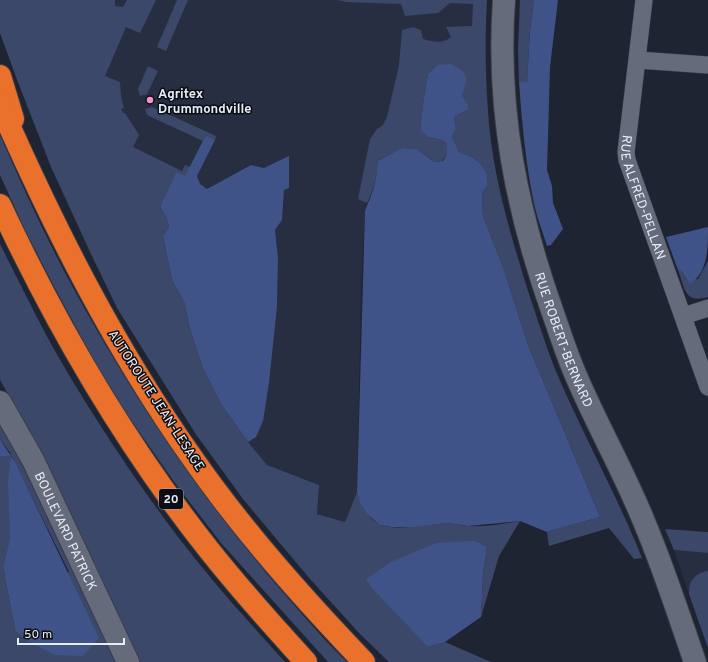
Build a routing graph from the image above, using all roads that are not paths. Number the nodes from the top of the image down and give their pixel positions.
1 (504, 0) edge
2 (644, 0) edge
3 (638, 60) junction
4 (708, 65) edge
5 (0, 76) edge
6 (0, 105) edge
7 (28, 168) junction
8 (0, 204) edge
9 (708, 308) edge
10 (682, 316) junction
11 (708, 386) edge
12 (0, 402) edge
13 (128, 662) edge
14 (306, 662) edge
15 (364, 662) edge
16 (695, 662) edge

1 - 16 street, RUE ROBERT-BERNARD
2 - 3 street, RUE ALFRED-PELLAN
3 - 4 street
3 - 10 street, RUE ALFRED-PELLAN
5 - 7 highway
6 - 7 highway, AUTOROUTE JEAN-LESAGE
7 - 15 highway, AUTOROUTE JEAN-LESAGE
8 - 14 highway, 20
9 - 10 street
10 - 11 street, RUE ALFRED-PELLAN
12 - 13 street, BOULEVARD PATRICK

